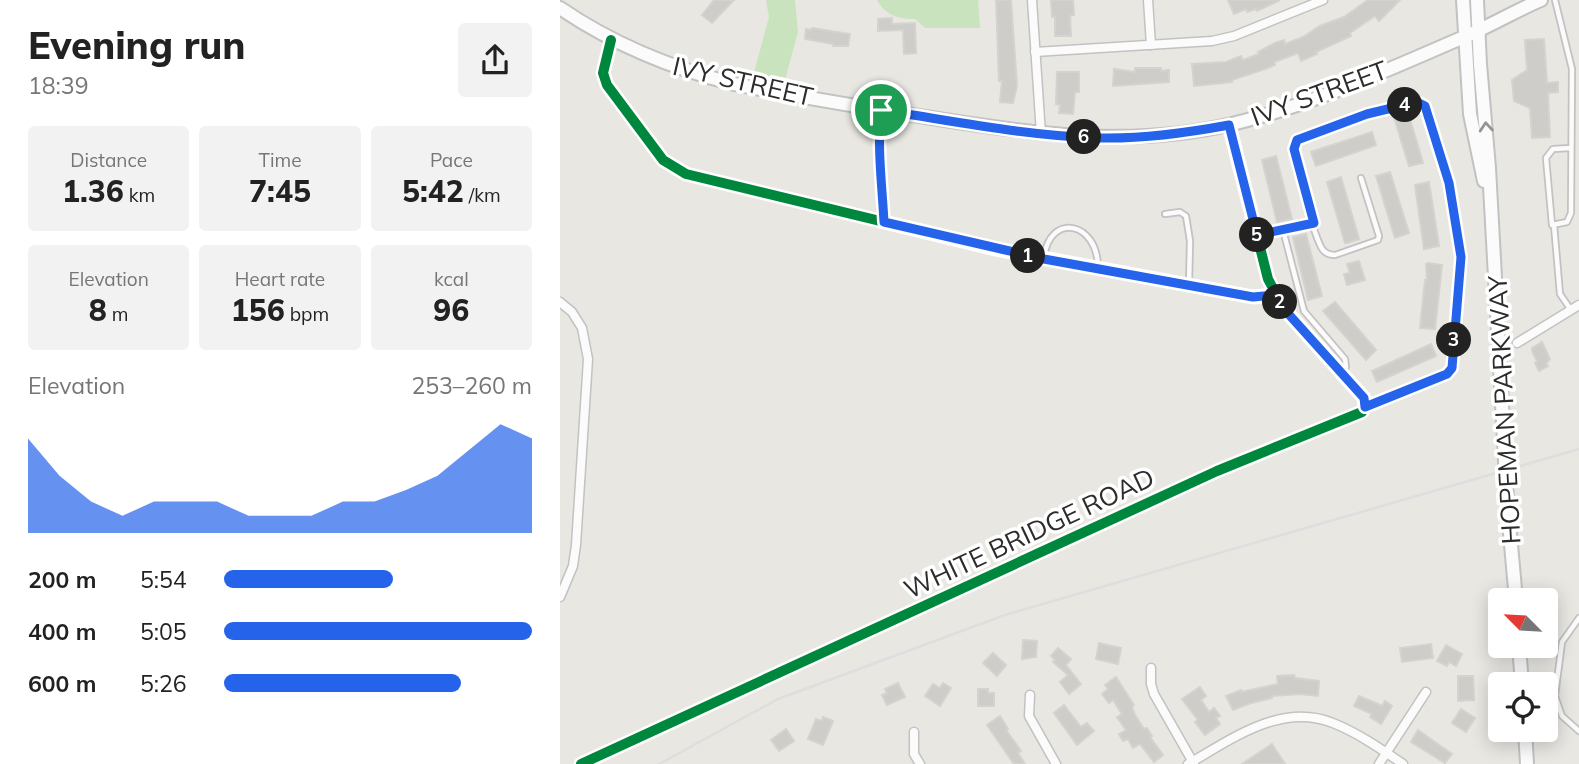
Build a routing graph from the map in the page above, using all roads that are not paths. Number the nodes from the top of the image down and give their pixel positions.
1 (1032, 0) edge
2 (1148, 0) edge
3 (1323, 0) edge
4 (1462, 0) edge
5 (1477, 0) edge
6 (1541, 0) edge
7 (1555, 0) edge
8 (560, 8) edge
9 (1478, 29) junction
10 (1463, 37) junction
11 (611, 40) junction
12 (1151, 45) junction
13 (1035, 52) junction
14 (881, 110) junction
15 (1229, 125) junction
16 (1041, 134) junction
17 (1570, 148) junction
18 (1361, 178) dead end
19 (1165, 214) dead end
20 (1491, 219) junction
21 (884, 222) junction
22 (1314, 223) junction
23 (1555, 225) junction
24 (1283, 230) junction
25 (1257, 235) junction
26 (1044, 259) junction
27 (1098, 269) junction
28 (1189, 285) junction
29 (1276, 295) junction
30 (560, 302) edge
31 (1575, 307) edge
32 (1517, 343) dead end
33 (1341, 373) junction
34 (1365, 407) junction
35 (1515, 588) edge
36 (560, 597) edge
37 (1579, 618) edge
38 (1151, 668) dead end
39 (1426, 692) dead end
40 (1030, 695) dead end
41 (1579, 731) edge
42 (914, 732) dead end
43 (1526, 742) edge
44 (1386, 753) junction
45 (1192, 763) edge
46 (581, 764) edge
47 (920, 764) edge
48 (1056, 764) edge
49 (1379, 764) edge
50 (1404, 764) edge
51 (1527, 764) edge

1 - 13 street
2 - 12 street
3 - 12 street
4 - 10 main road, HOPEMAN PARKWAY
5 - 9 main road, HOPEMAN PARKWAY
6 - 9 main road, IVY STREET
7 - 17 lane
8 - 11 main road, IVY STREET
9 - 10 main road, IVY STREET
20 -> 9 main road, HOPEMAN PARKWAY
10 - 15 main road, IVY STREET
10 - 20 main road, HOPEMAN PARKWAY
11 - 14 main road, IVY STREET
11 - 21 street
12 - 13 street
13 - 16 street
14 - 16 main road, IVY STREET
14 - 21 lane
15 - 16 main road, IVY STREET
15 - 25 street
17 - 23 lane
17 - 23 lane
18 - 22 lane
19 - 28 lane
20 - 35 main road, HOPEMAN PARKWAY, bridge
21 - 26 street
22 - 24 lane
22 - 34 lane
23 - 31 lane
24 - 25 lane
24 - 33 lane
25 - 29 street
26 - 27 street
26 - 27 lane
27 - 28 street
28 - 29 street
29 - 33 street
30 - 36 street
31 - 32 street
33 - 34 street
34 - 46 street, WHITE BRIDGE ROAD
37 - 41 lane
38 - 45 street
39 - 44 street
40 - 48 street
42 - 47 street
43 - 51 main road
44 - 45 street
44 - 49 street
44 - 50 street

